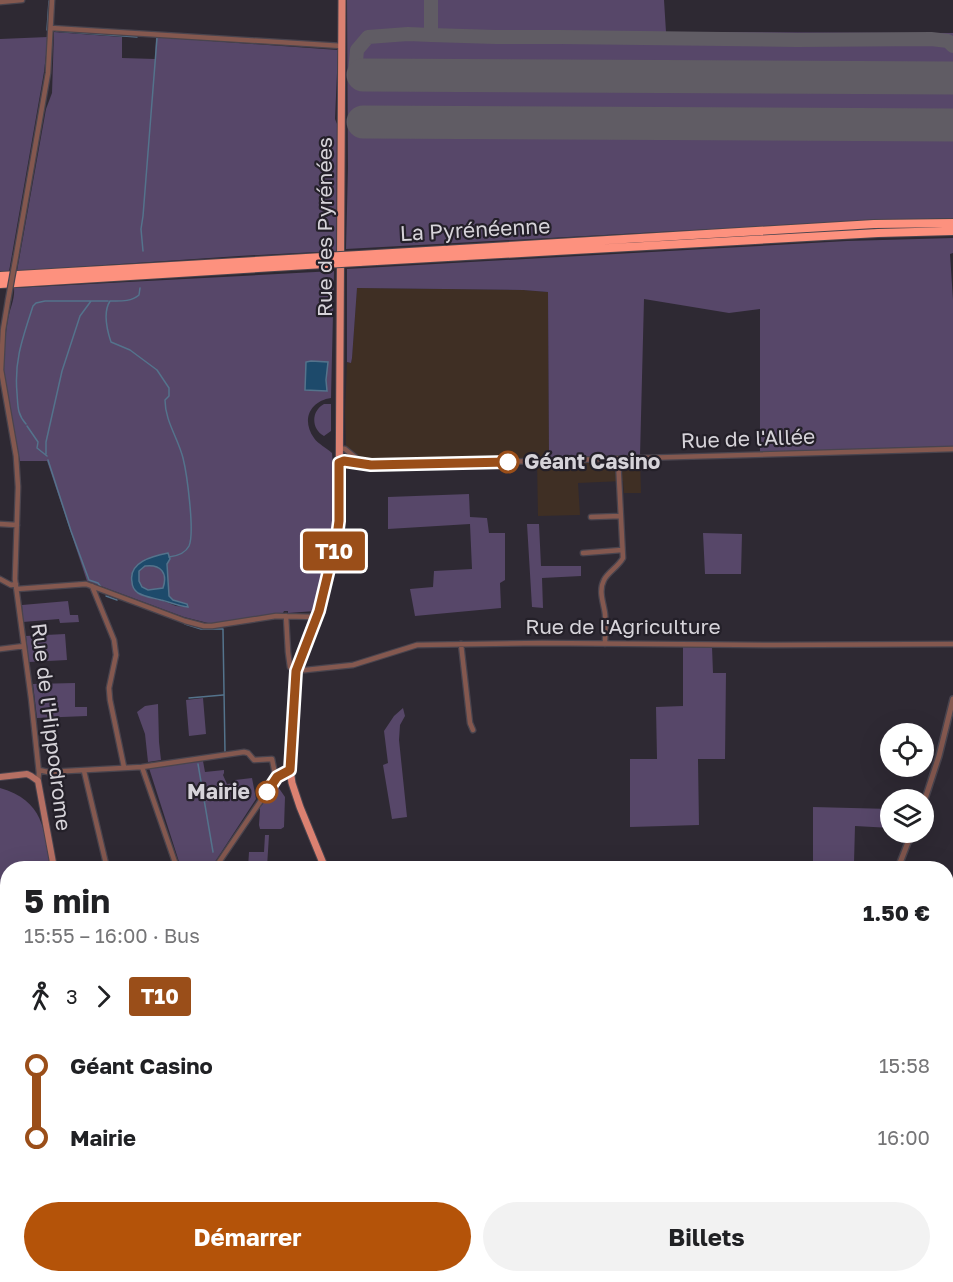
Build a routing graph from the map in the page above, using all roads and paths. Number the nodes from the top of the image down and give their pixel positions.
1 (22, 0) edge
2 (52, 0) edge
3 (342, 0) edge
4 (0, 2) edge
5 (51, 28) junction
6 (342, 46) junction
7 (953, 223) edge
8 (953, 231) edge
9 (359, 259) junction
10 (323, 261) junction
11 (0, 276) edge
12 (0, 284) edge
13 (953, 449) edge
14 (339, 451) junction
15 (618, 459) junction
16 (351, 461) junction
17 (339, 463) junction
18 (364, 464) junction
19 (621, 516) junction
20 (591, 518) dead end
21 (0, 524) edge
22 (17, 525) junction
23 (622, 550) junction
24 (583, 553) dead end
25 (0, 579) edge
26 (17, 586) junction
27 (92, 586) junction
28 (286, 616) junction
29 (316, 617) junction
30 (461, 644) junction
31 (605, 644) junction
32 (953, 644) edge
33 (24, 646) junction
34 (0, 649) edge
35 (296, 671) junction
36 (953, 699) edge
37 (473, 730) dead end
38 (124, 767) junction
39 (142, 767) junction
40 (39, 770) junction
41 (290, 770) junction
42 (84, 771) junction
43 (31, 776) junction
44 (0, 777) edge
45 (277, 777) junction
46 (292, 780) junction
47 (38, 781) junction
48 (928, 789) edge
49 (908, 843) edge
50 (53, 861) edge
51 (105, 861) edge
52 (175, 861) edge
53 (220, 861) edge
54 (322, 861) edge
55 (901, 861) edge

1 - 4 street
2 - 5 street, Rue de l'Hippodrome
3 - 6 main road, Rue des Pyrénées
5 - 6 street
5 - 22 street, Rue de l'Hippodrome, bridge
6 - 14 main road, Rue des Pyrénées
7 - 9 highway, La Pyrénéenne
8 - 9 highway, La Pyrénéenne
9 - 10 highway, La Pyrénéenne, bridge
10 - 11 highway, La Pyrénéenne
10 - 12 highway, La Pyrénéenne
13 - 15 street, Rue de l'Allée
14 - 16 street, Rue de l'Allée
14 - 17 main road, Rue des Pyrénées
14 - 18 street
15 - 18 street, Rue de l'Allée
15 - 19 street
16 - 17 street, Rue de l'Allée
16 - 18 street, Rue de l'Allée
17 - 29 main road, Rue des Pyrénées
19 - 20 street
19 - 23 street
21 - 22 street
22 - 26 street, Rue de l'Hippodrome
23 - 24 street
23 - 31 street
25 - 26 street
26 - 27 street
26 - 33 street, Rue de l'Hippodrome
27 - 28 street
27 - 38 street
28 - 29 street
28 - 35 street
29 - 35 main road, Rue des Pyrénées
30 - 31 street, Rue de l'Agriculture
30 - 35 street, Rue de l'Agriculture
30 - 37 street
31 - 32 street, Rue de l'Agriculture
33 - 34 street
33 - 40 street, Rue de l'Hippodrome
35 - 41 main road, Rue des Pyrénées
36 - 48 street
38 - 39 street
38 - 42 street
39 - 45 street
39 - 52 street
40 - 42 street
40 - 43 street
40 - 47 street, Rue de l'Hippodrome
41 - 45 street
41 - 46 main road, Rue des Pyrénées
42 - 51 street
43 - 44 main road
43 - 47 main road
45 - 46 street
45 - 53 street
46 - 54 main road, Rue des Pyrénées
47 - 50 main road, Rue de l'Hippodrome
49 - 55 street

